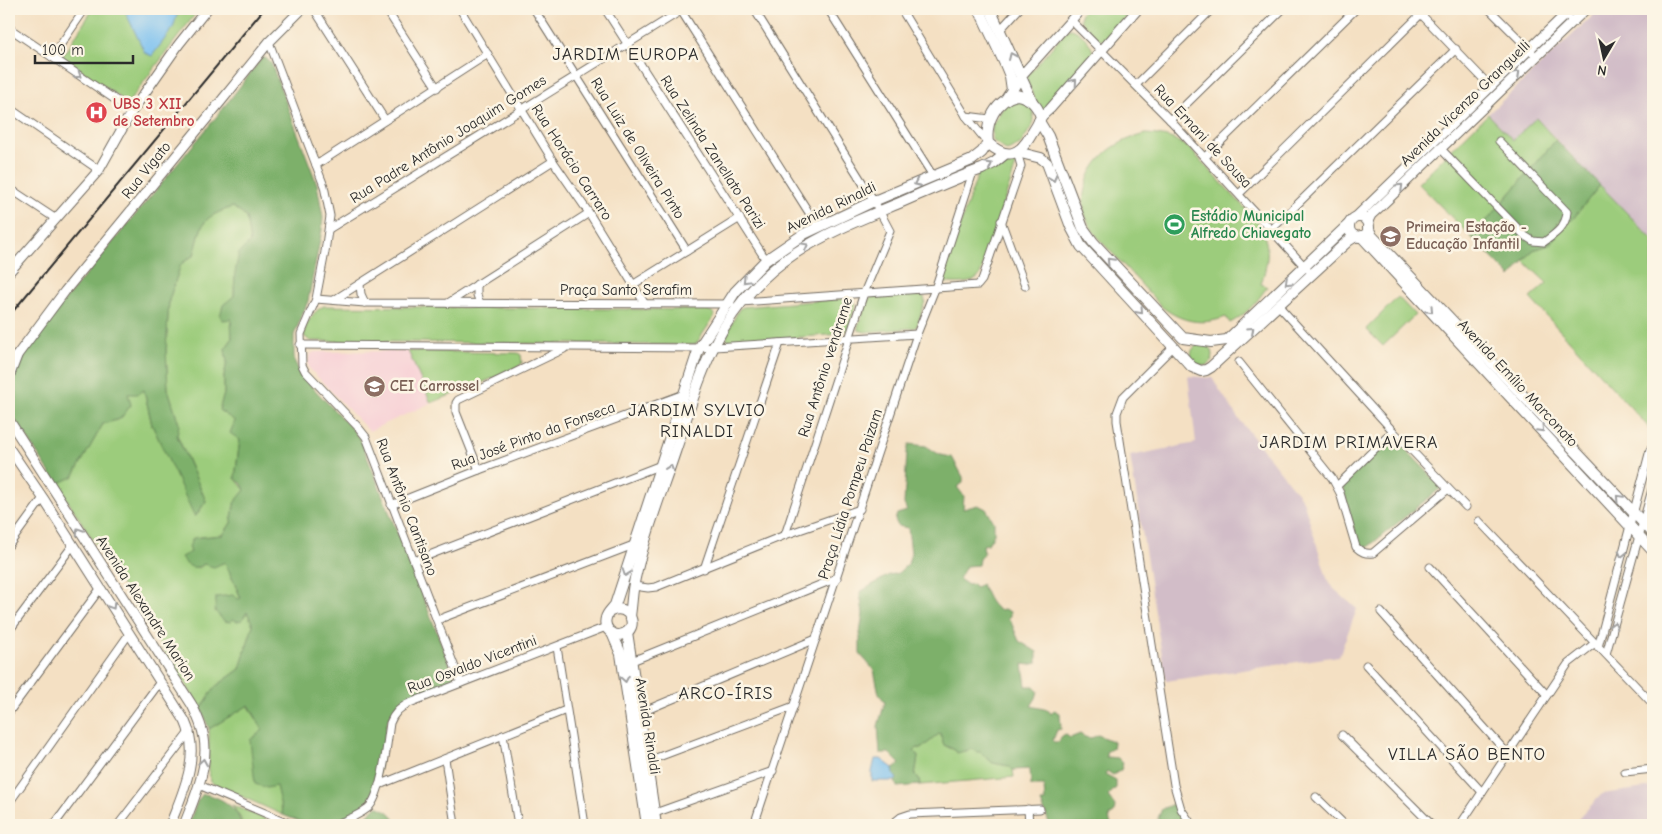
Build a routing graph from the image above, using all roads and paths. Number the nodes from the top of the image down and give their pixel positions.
1 (85, 9) edge
2 (207, 9) edge
3 (302, 9) edge
4 (314, 9) edge
5 (386, 9) edge
6 (460, 9) edge
7 (534, 9) edge
8 (605, 9) edge
9 (682, 9) edge
10 (754, 9) edge
11 (828, 9) edge
12 (901, 9) edge
13 (979, 9) edge
14 (990, 9) edge
15 (1018, 9) edge
16 (1080, 9) edge
17 (1138, 9) edge
18 (1211, 9) edge
19 (1282, 9) edge
20 (1356, 9) edge
21 (1489, 9) edge
22 (1586, 9) edge
23 (1566, 10) edge
24 (1419, 11) edge
25 (1071, 20) junction
26 (1572, 21) junction
27 (9, 28) edge
28 (1000, 30) junction
29 (269, 42) junction
30 (627, 44) junction
31 (1456, 49) junction
32 (1528, 49) junction
33 (1101, 50) junction
34 (488, 54) junction
35 (1535, 56) junction
36 (52, 57) junction
37 (576, 76) junction
38 (1021, 76) junction
39 (1136, 85) junction
40 (1490, 86) junction
41 (437, 88) junction
42 (1008, 96) junction
43 (1032, 101) junction
44 (9, 108) edge
45 (522, 109) junction
46 (132, 111) junction
47 (966, 116) junction
48 (990, 119) junction
49 (1040, 119) junction
50 (385, 120) junction
51 (1170, 120) junction
52 (1499, 141) dead end
53 (988, 142) junction
54 (1440, 148) junction
55 (1016, 152) junction
56 (1006, 154) junction
57 (1205, 157) junction
58 (553, 161) junction
59 (316, 165) junction
60 (99, 170) junction
61 (973, 172) junction
62 (934, 176) junction
63 (9, 188) edge
64 (1239, 194) junction
65 (874, 201) junction
66 (880, 211) junction
67 (589, 213) junction
68 (740, 218) junction
69 (56, 219) junction
70 (1002, 221) junction
71 (1352, 221) junction
72 (1368, 225) junction
73 (818, 227) junction
74 (329, 229) junction
75 (1271, 230) junction
76 (1359, 236) junction
77 (687, 251) junction
78 (766, 260) junction
79 (1304, 266) junction
80 (10, 268) edge
81 (1312, 275) junction
82 (477, 284) junction
83 (634, 284) junction
84 (360, 285) junction
85 (1025, 286) dead end
86 (935, 289) junction
87 (864, 293) junction
88 (316, 299) junction
89 (334, 301) junction
90 (740, 302) junction
91 (365, 303) junction
92 (446, 303) junction
93 (480, 303) junction
94 (645, 304) junction
95 (726, 304) junction
96 (1278, 305) junction
97 (917, 334) junction
98 (850, 338) junction
99 (1195, 341) junction
100 (1212, 342) junction
101 (780, 343) junction
102 (300, 345) junction
103 (713, 346) junction
104 (1173, 347) junction
105 (567, 348) junction
106 (699, 348) junction
107 (18, 354) junction
108 (1188, 362) junction
109 (1239, 362) dead end
110 (1216, 363) junction
111 (9, 364) edge
112 (9, 377) edge
113 (684, 394) junction
114 (9, 420) edge
115 (1392, 431) junction
116 (1653, 450) edge
117 (10, 454) edge
118 (662, 466) junction
119 (479, 470) junction
120 (1337, 486) junction
121 (1653, 486) edge
122 (1448, 490) junction
123 (43, 498) junction
124 (391, 505) junction
125 (1466, 508) dead end
126 (860, 509) junction
127 (1631, 519) junction
128 (1479, 521) dead end
129 (1642, 530) junction
130 (1653, 532) edge
131 (785, 535) junction
132 (9, 544) edge
133 (636, 544) junction
134 (73, 545) junction
135 (1653, 551) edge
136 (414, 561) junction
137 (1430, 567) dead end
138 (704, 569) junction
139 (837, 578) junction
140 (634, 586) junction
141 (100, 589) junction
142 (611, 611) junction
143 (1381, 612) dead end
144 (630, 616) junction
145 (437, 620) junction
146 (609, 630) junction
147 (9, 631) edge
148 (627, 632) junction
149 (129, 634) junction
150 (816, 639) junction
151 (1597, 645) junction
152 (557, 647) junction
153 (1606, 654) junction
154 (632, 661) junction
155 (1366, 665) dead end
156 (160, 682) junction
157 (461, 683) junction
158 (1547, 695) junction
159 (1653, 704) edge
160 (794, 706) junction
161 (566, 710) junction
162 (9, 712) edge
163 (636, 715) junction
164 (190, 732) junction
165 (503, 735) junction
166 (1342, 735) dead end
167 (1507, 753) junction
168 (445, 759) junction
169 (648, 762) junction
170 (1653, 769) edge
171 (773, 771) junction
172 (1626, 772) dead end
173 (379, 784) junction
174 (199, 785) junction
175 (1482, 792) junction
176 (1316, 797) dead end
177 (9, 803) edge
178 (1040, 808) dead end
179 (1028, 809) junction
180 (654, 813) junction
181 (650, 824) edge
182 (54, 825) edge
183 (118, 825) edge
184 (170, 825) edge
185 (184, 825) edge
186 (293, 825) edge
187 (333, 825) edge
188 (455, 825) edge
189 (518, 825) edge
190 (585, 825) edge
191 (754, 825) edge
192 (891, 825) edge
193 (1029, 825) edge
194 (1192, 825) edge
195 (1345, 825) edge
196 (1432, 825) edge
197 (1460, 825) edge

1 - 36 street
2 - 46 street
3 - 29 street, Rua Vigato
4 - 50 street
5 - 41 street
6 - 34 street, Rua Horácio Carraro
7 - 37 street, Rua Luiz de Oliveira Pinto
8 - 30 street, Rua Zelinda Zanellato Parizi
9 - 30 street, Rua Padre Antônio Joaquim Gomes
9 - 73 street
10 - 65 street, Rua Antônio vendrame
11 - 62 street
12 - 47 street
13 - 42 main road
14 - 28 main road
15 - 28 street
16 - 25 street
17 - 33 street
18 - 39 street
19 - 51 street
20 - 57 street
21 - 32 street
22 - 26 street, Avenida Vicenzo Granguelli
23 - 26 street
23 - 32 street, Avenida Vicenzo Granguelli
24 - 31 street
24 - 64 street
25 - 33 street, Rua Ernani de Sousa
25 - 38 street
26 - 35 street, Avenida Vicenzo Granguelli
27 - 36 street
38 -> 28 main road
29 - 59 street, Rua Antônio Cantisano
29 - 107 street, Rua Vigato
30 - 37 street, Rua Padre Antônio Joaquim Gomes
30 - 68 street, Rua Zelinda Zanellato Parizi
31 - 40 street
31 - 75 street
32 - 35 street
32 - 40 street, Avenida Vicenzo Granguelli
33 - 39 street, Rua Ernani de Sousa
49 -> 33 street
34 - 41 street
34 - 45 street, Rua Horácio Carraro
54 -> 35 street, Avenida Vicenzo Granguelli
36 -> 46 street
37 - 45 street, Rua Padre Antônio Joaquim Gomes
37 - 77 street, Rua Luiz de Oliveira Pinto
38 - 42 street
38 - 43 main road
39 - 51 street, Rua Ernani de Sousa
40 - 71 street, Avenida Vicenzo Granguelli
41 - 50 street
42 - 43 main road
42 - 48 main road
43 - 49 main road
44 - 60 street
45 - 58 street, Rua Horácio Carraro
45 - 74 street, Rua Padre Antônio Joaquim Gomes
46 - 60 street
47 - 48 street
47 - 53 street
48 - 53 main road
49 - 55 main road
99 -> 49 main road
50 - 59 street
51 - 57 street, Rua Ernani de Sousa
52 - 54 street
53 - 56 main road
53 - 62 main road, Avenida Rinaldi
72 -> 54 street, Avenida Vicenzo Granguelli
55 - 56 main road, Avenida Rinaldi
55 - 70 street
55 -> 104 main road
61 -> 56 main road, Avenida Rinaldi
57 - 64 street, Rua Ernani de Sousa
58 - 67 street, Rua Horácio Carraro
58 - 84 street
59 - 74 street, Rua Antônio Cantisano
60 - 69 street
61 - 66 main road, Avenida Rinaldi
61 - 86 street, Praça Lídia Pompeu Paizam
62 -> 65 main road, Avenida Rinaldi
63 - 69 street
64 - 75 street, Rua Ernani de Sousa
65 - 66 street, Rua Antônio vendrame
65 - 73 main road, Avenida Rinaldi
66 - 87 street, Rua Antônio vendrame
90 -> 66 main road, Avenida Rinaldi
67 - 82 street
67 - 83 street, Rua Horácio Carraro
68 - 77 street
68 - 78 street, Rua Zelinda Zanellato Parizi
69 - 80 street
70 - 85 street
70 - 86 street, Praça Santo Serafim
71 - 72 main road
71 - 76 main road
71 - 79 main road, Avenida Vicenzo Granguelli
72 - 76 main road, Avenida Vicenzo Granguelli
127 -> 72 main road, Avenida Emílio Marconato
73 - 78 main road, Avenida Rinaldi
74 - 88 street, Rua Antônio Cantisano
75 - 79 street, Rua Ernani de Sousa
76 - 81 main road, Avenida Vicenzo Granguelli
76 -> 127 main road, Avenida Emílio Marconato
77 - 83 street
78 -> 95 main road, Avenida Rinaldi
79 - 81 street, Rua Ernani de Sousa
79 -> 100 main road, Avenida Vicenzo Granguelli
81 - 96 main road, Avenida Vicenzo Granguelli
82 - 92 street
82 - 93 street
83 - 94 street, Rua Horácio Carraro
84 - 89 street
84 - 91 street
86 - 87 street, Praça Santo Serafim
86 - 97 street, Praça Lídia Pompeu Paizam
87 - 90 street, Praça Santo Serafim
87 - 98 street, Rua Antônio vendrame
88 - 89 street, Praça Santo Serafim
88 - 102 street, Rua Antônio Cantisano
89 - 91 street, Praça Santo Serafim
90 - 95 street, Praça Santo Serafim
90 - 103 main road, Avenida Rinaldi
91 - 92 street, Praça Santo Serafim
92 - 93 street, Praça Santo Serafim
93 - 94 street, Praça Santo Serafim
94 - 95 street, Praça Santo Serafim
95 - 106 main road, Avenida Rinaldi
110 -> 96 main road, Avenida Vicenzo Granguelli
96 - 115 street
97 - 98 street
97 - 126 street, Praça Lídia Pompeu Paizam
98 - 101 street
98 - 131 street, Rua Antônio vendrame
99 - 100 main road
99 - 108 main road
100 - 110 main road
101 - 103 street
101 - 138 street
102 - 105 street
102 - 124 street, Rua Antônio Cantisano
103 - 106 street
140 -> 103 main road, Avenida Rinaldi
104 - 108 main road
104 - 194 street
105 - 106 street
105 - 119 street
106 - 113 main road, Avenida Rinaldi
107 - 111 street, Rua Vigato
107 - 112 street, Rua Vigato
108 - 110 main road
109 - 120 street
113 - 118 main road, Avenida Rinaldi
113 - 119 street, Rua José Pinto da Fonseca
174 -> 114 street, Avenida Alexandre Marion
115 - 120 street
115 - 122 street
116 - 127 street
117 - 123 street, Avenida Alexandre Marion
118 - 133 main road, Avenida Rinaldi
118 - 136 street
119 - 124 street, Rua José Pinto da Fonseca
120 - 122 street
121 - 129 street
122 - 125 street
123 - 132 street
123 - 134 street, Avenida Alexandre Marion
124 - 136 street, Rua Antônio Cantisano
126 - 131 street
126 - 139 street, Praça Lídia Pompeu Paizam
127 - 129 main road, Avenida Emílio Marconato
127 - 129 main road, Avenida Emílio Marconato
127 -> 151 street
128 - 151 street
129 - 130 main road, Avenida Emílio Marconato
129 - 135 main road, Avenida Emílio Marconato
153 -> 129 street
131 - 138 street
133 -> 142 main road, Avenida Rinaldi
133 - 145 street
134 - 141 street, Avenida Alexandre Marion
134 - 147 street
136 - 145 street, Rua Antônio Cantisano
137 - 158 street
138 - 140 street
139 - 150 street, Praça Lídia Pompeu Paizam
139 - 154 street
140 - 144 main road, Avenida Rinaldi
141 -> 149 street, Avenida Alexandre Marion
141 - 162 street
142 - 144 main road
142 - 146 main road
143 - 167 street
144 - 148 main road
145 - 157 street, Rua Antônio Cantisano
146 - 148 main road
146 - 152 street, Rua Osvaldo Vicentini
146 -> 163 main road, Avenida Rinaldi
148 - 154 main road, Avenida Rinaldi
149 - 156 street, Avenida Alexandre Marion
149 - 177 street
150 - 160 street, Praça Lídia Pompeu Paizam
150 - 163 street
151 - 153 street
151 - 158 street
152 - 157 street, Rua Osvaldo Vicentini
152 - 161 street
153 - 159 street
154 - 163 main road, Avenida Rinaldi
155 - 175 street
156 - 164 street, Avenida Alexandre Marion
156 - 182 street
157 - 173 street, Rua Osvaldo Vicentini
158 - 167 street
160 - 169 street
160 - 171 street, Praça Lídia Pompeu Paizam
161 - 165 street
161 - 190 street
163 - 169 main road, Avenida Rinaldi
163 - 181 main road, Avenida Rinaldi
164 - 183 street
164 - 184 street, Avenida Alexandre Marion
165 - 168 street
165 - 189 street
166 - 196 street
167 - 175 street
168 - 173 street
168 - 188 street
169 - 180 main road, Avenida Rinaldi
170 - 172 street
171 - 180 street
171 - 191 street, Praça Lídia Pompeu Paizam
173 - 187 street, Rua Osvaldo Vicentini
174 - 185 street, Avenida Alexandre Marion
174 - 186 street
175 - 197 street
176 - 195 street
178 - 179 street
179 - 192 street
179 - 193 street
180 - 181 main road, Avenida Rinaldi

